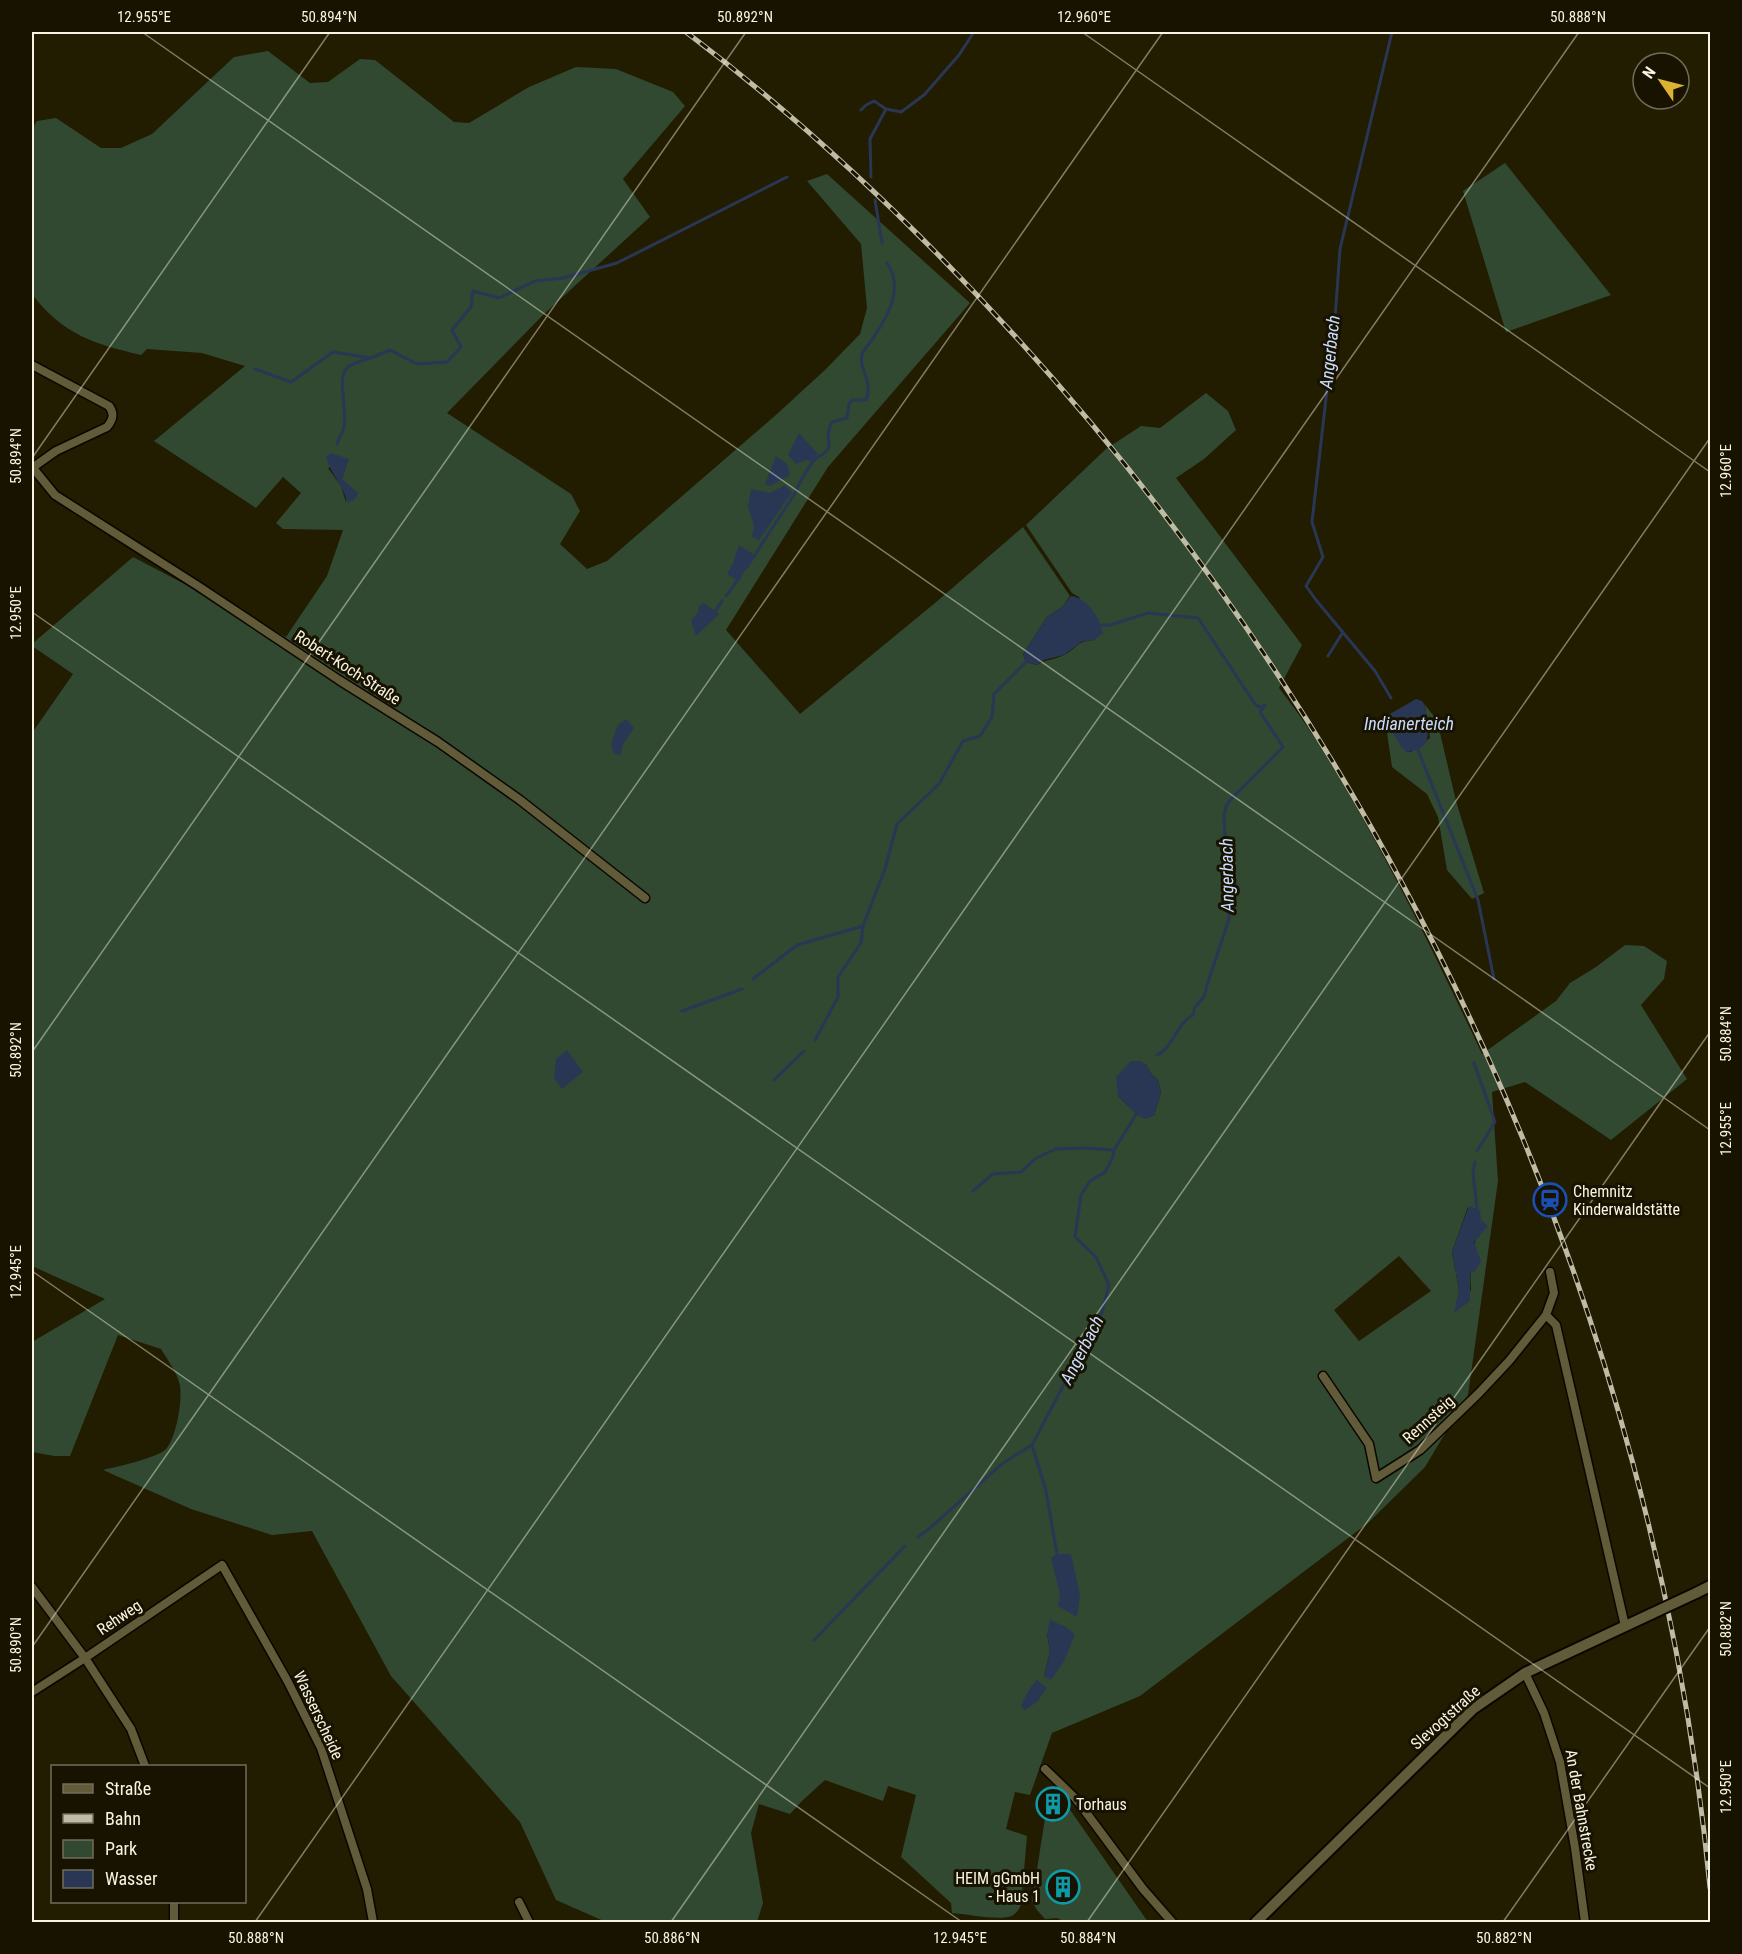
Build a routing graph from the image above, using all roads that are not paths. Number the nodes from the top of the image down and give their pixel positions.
1 (32, 365) edge
2 (32, 468) edge
3 (645, 898) dead end
4 (1550, 1272) dead end
5 (1546, 1315) junction
6 (1323, 1376) dead end
7 (222, 1565) joint
8 (1710, 1586) edge
9 (32, 1587) edge
10 (1625, 1626) junction
11 (85, 1658) junction
12 (1525, 1673) junction
13 (32, 1692) edge
14 (144, 1765) edge
15 (1045, 1769) dead end
16 (519, 1902) dead end
17 (174, 1903) edge
18 (174, 1923) edge
19 (373, 1923) edge
20 (529, 1923) edge
21 (1172, 1923) edge
22 (1256, 1923) edge
23 (1585, 1923) edge

1 - 2 street
2 - 3 street, Robert-Koch-Straße
4 - 5 street, Rennsteig
5 - 6 street, Rennsteig
5 - 10 street
7 - 11 street, Rehweg
7 - 19 street, Wasserscheide
8 - 10 street, Slevogtstraße, bridge
9 - 11 street
10 - 12 street, Slevogtstraße
11 - 13 street, Rehweg
11 - 14 street
12 - 22 street, Slevogtstraße
12 - 23 street, An der Bahnstrecke
15 - 21 street
16 - 20 street
17 - 18 street

